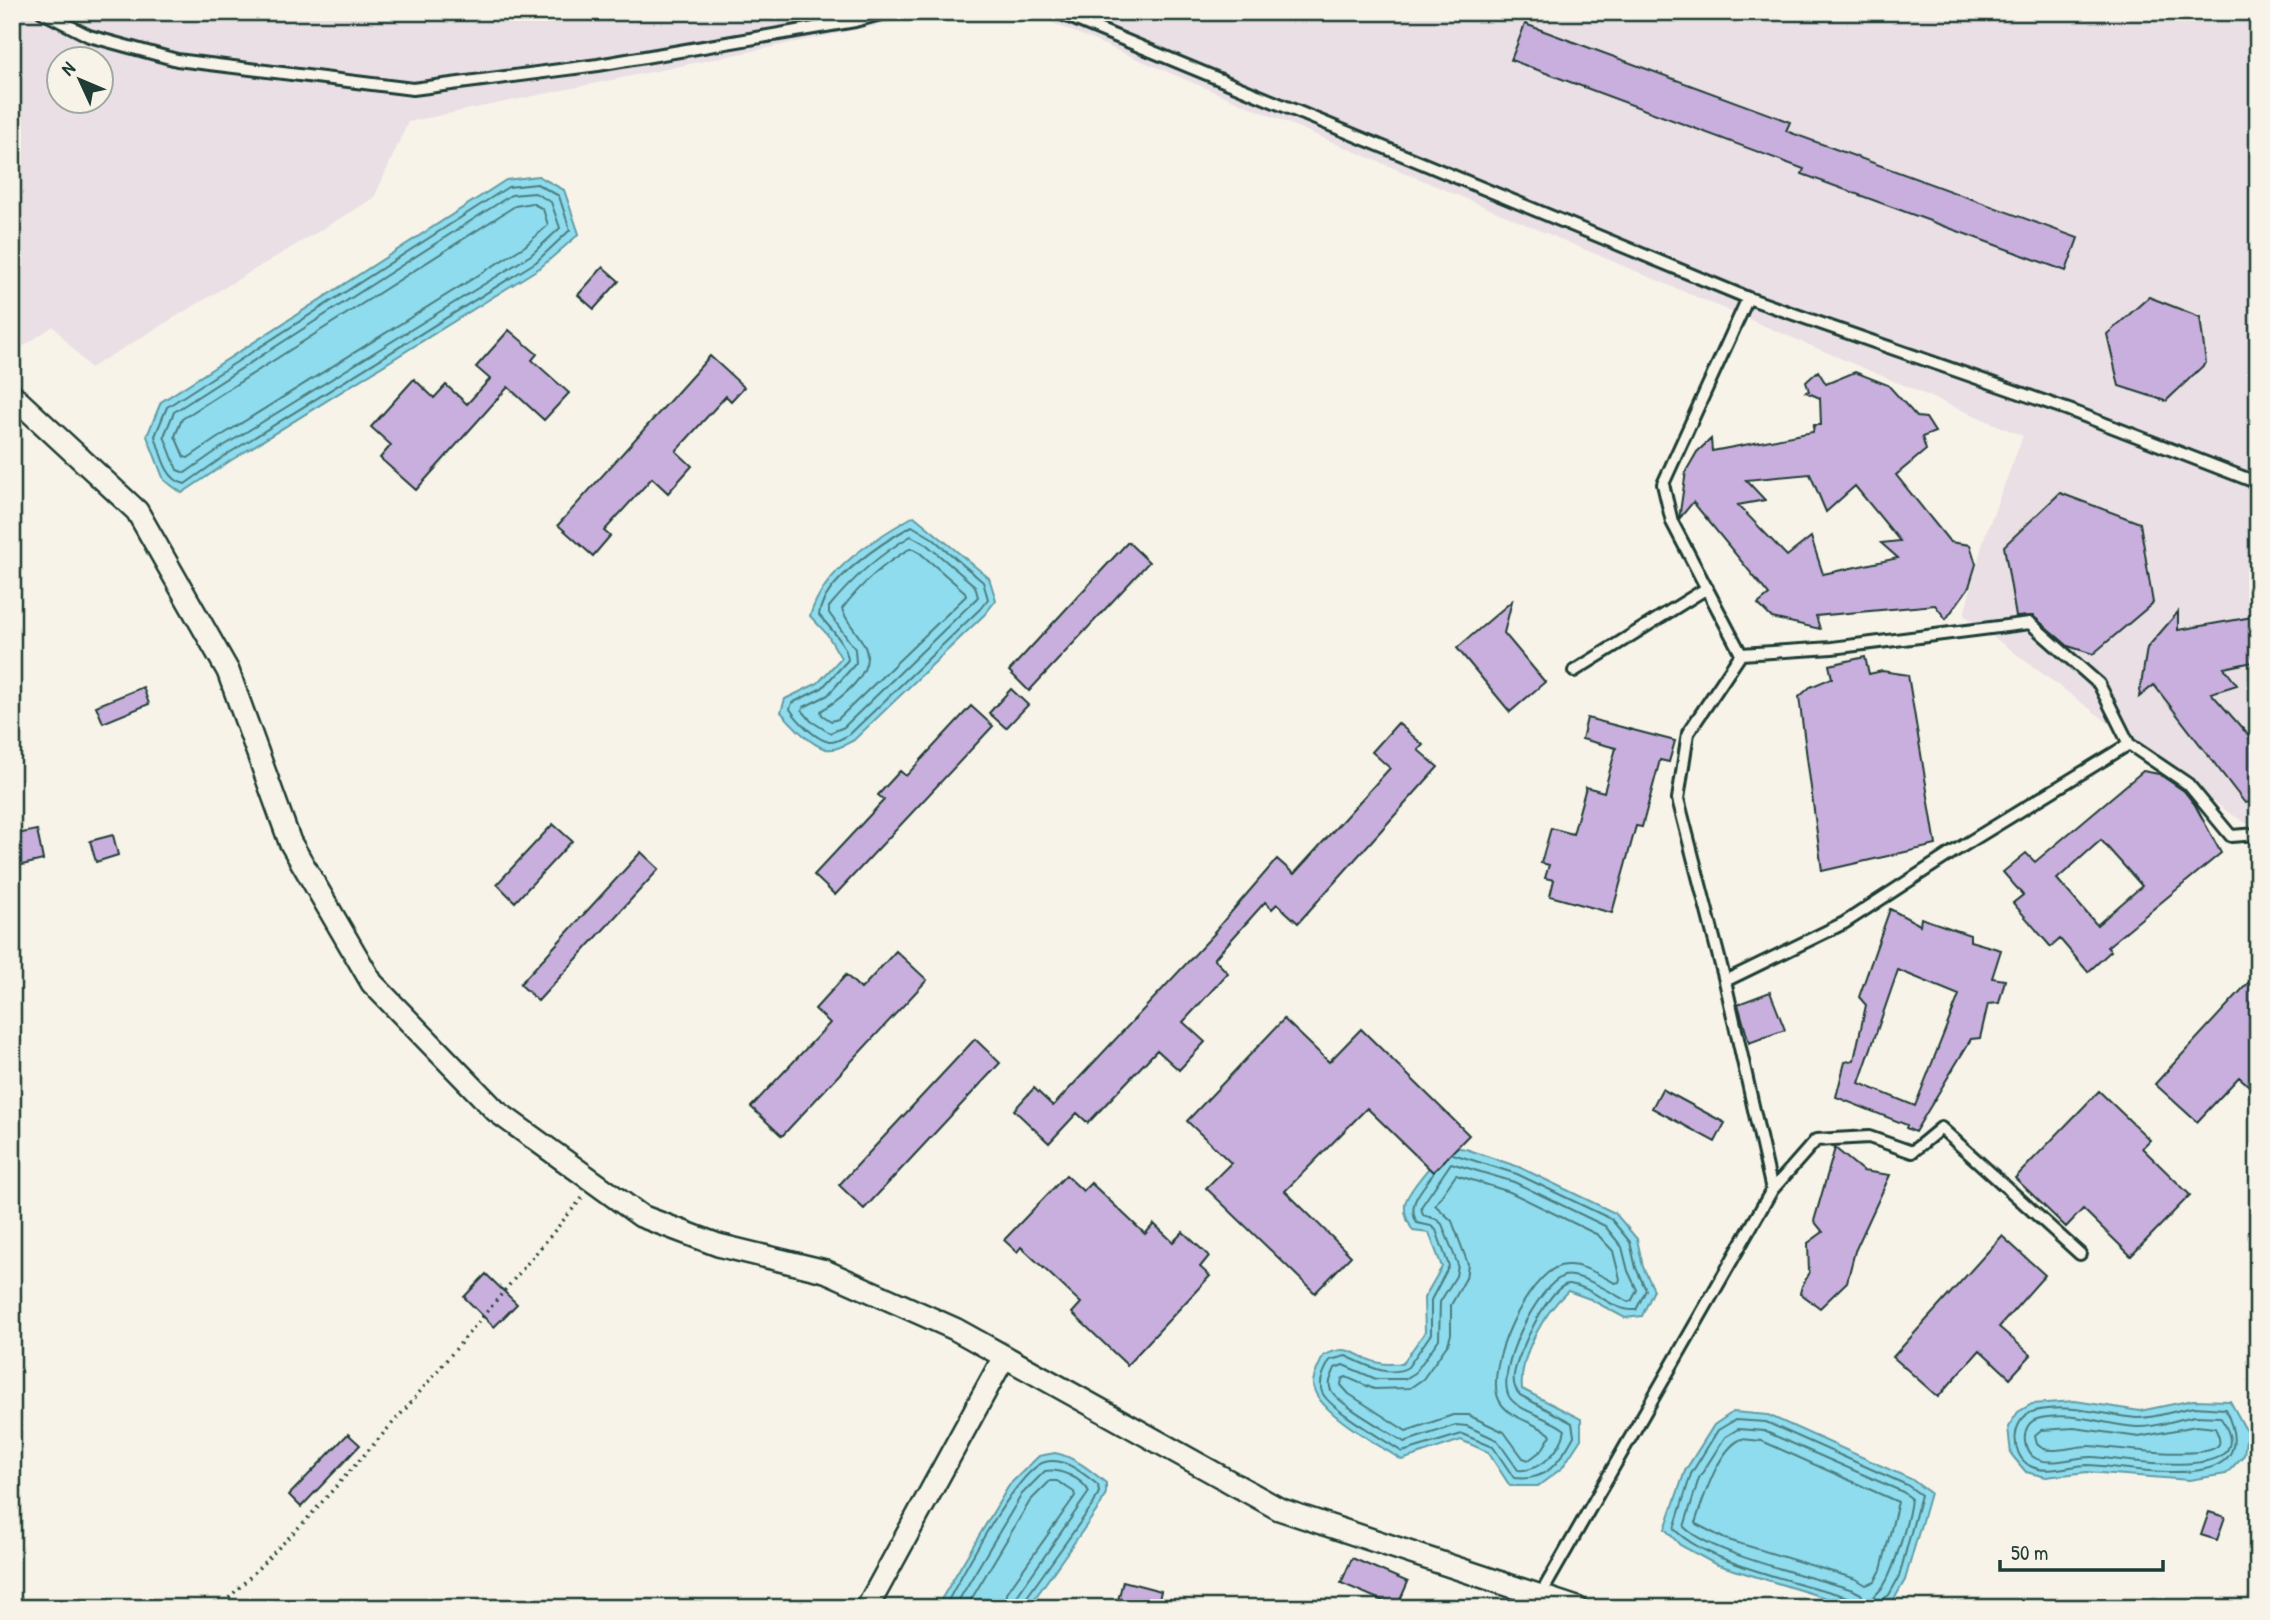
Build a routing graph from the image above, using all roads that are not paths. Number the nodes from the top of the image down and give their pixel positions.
1 (42, 12) edge
2 (888, 12) edge
3 (1058, 12) edge
4 (1748, 298) junction
5 (12, 396) edge
6 (2258, 483) edge
7 (1707, 588) junction
8 (1741, 653) junction
9 (1574, 671) dead end
10 (2129, 744) junction
11 (2258, 834) edge
12 (1725, 981) junction
13 (1772, 1190) junction
14 (2080, 1254) dead end
15 (1004, 1357) junction
16 (1536, 1602) edge
17 (867, 1608) edge
18 (1577, 1608) edge

1 - 2 lane
3 - 4 lane
4 - 6 lane
4 - 7 lane
5 - 15 street
7 - 8 lane
7 - 9 lane
8 - 10 lane
8 - 12 lane
10 - 11 lane
10 - 12 lane
12 - 13 lane
13 - 14 lane
13 - 16 lane
15 - 16 street
15 - 17 street
16 - 18 street

